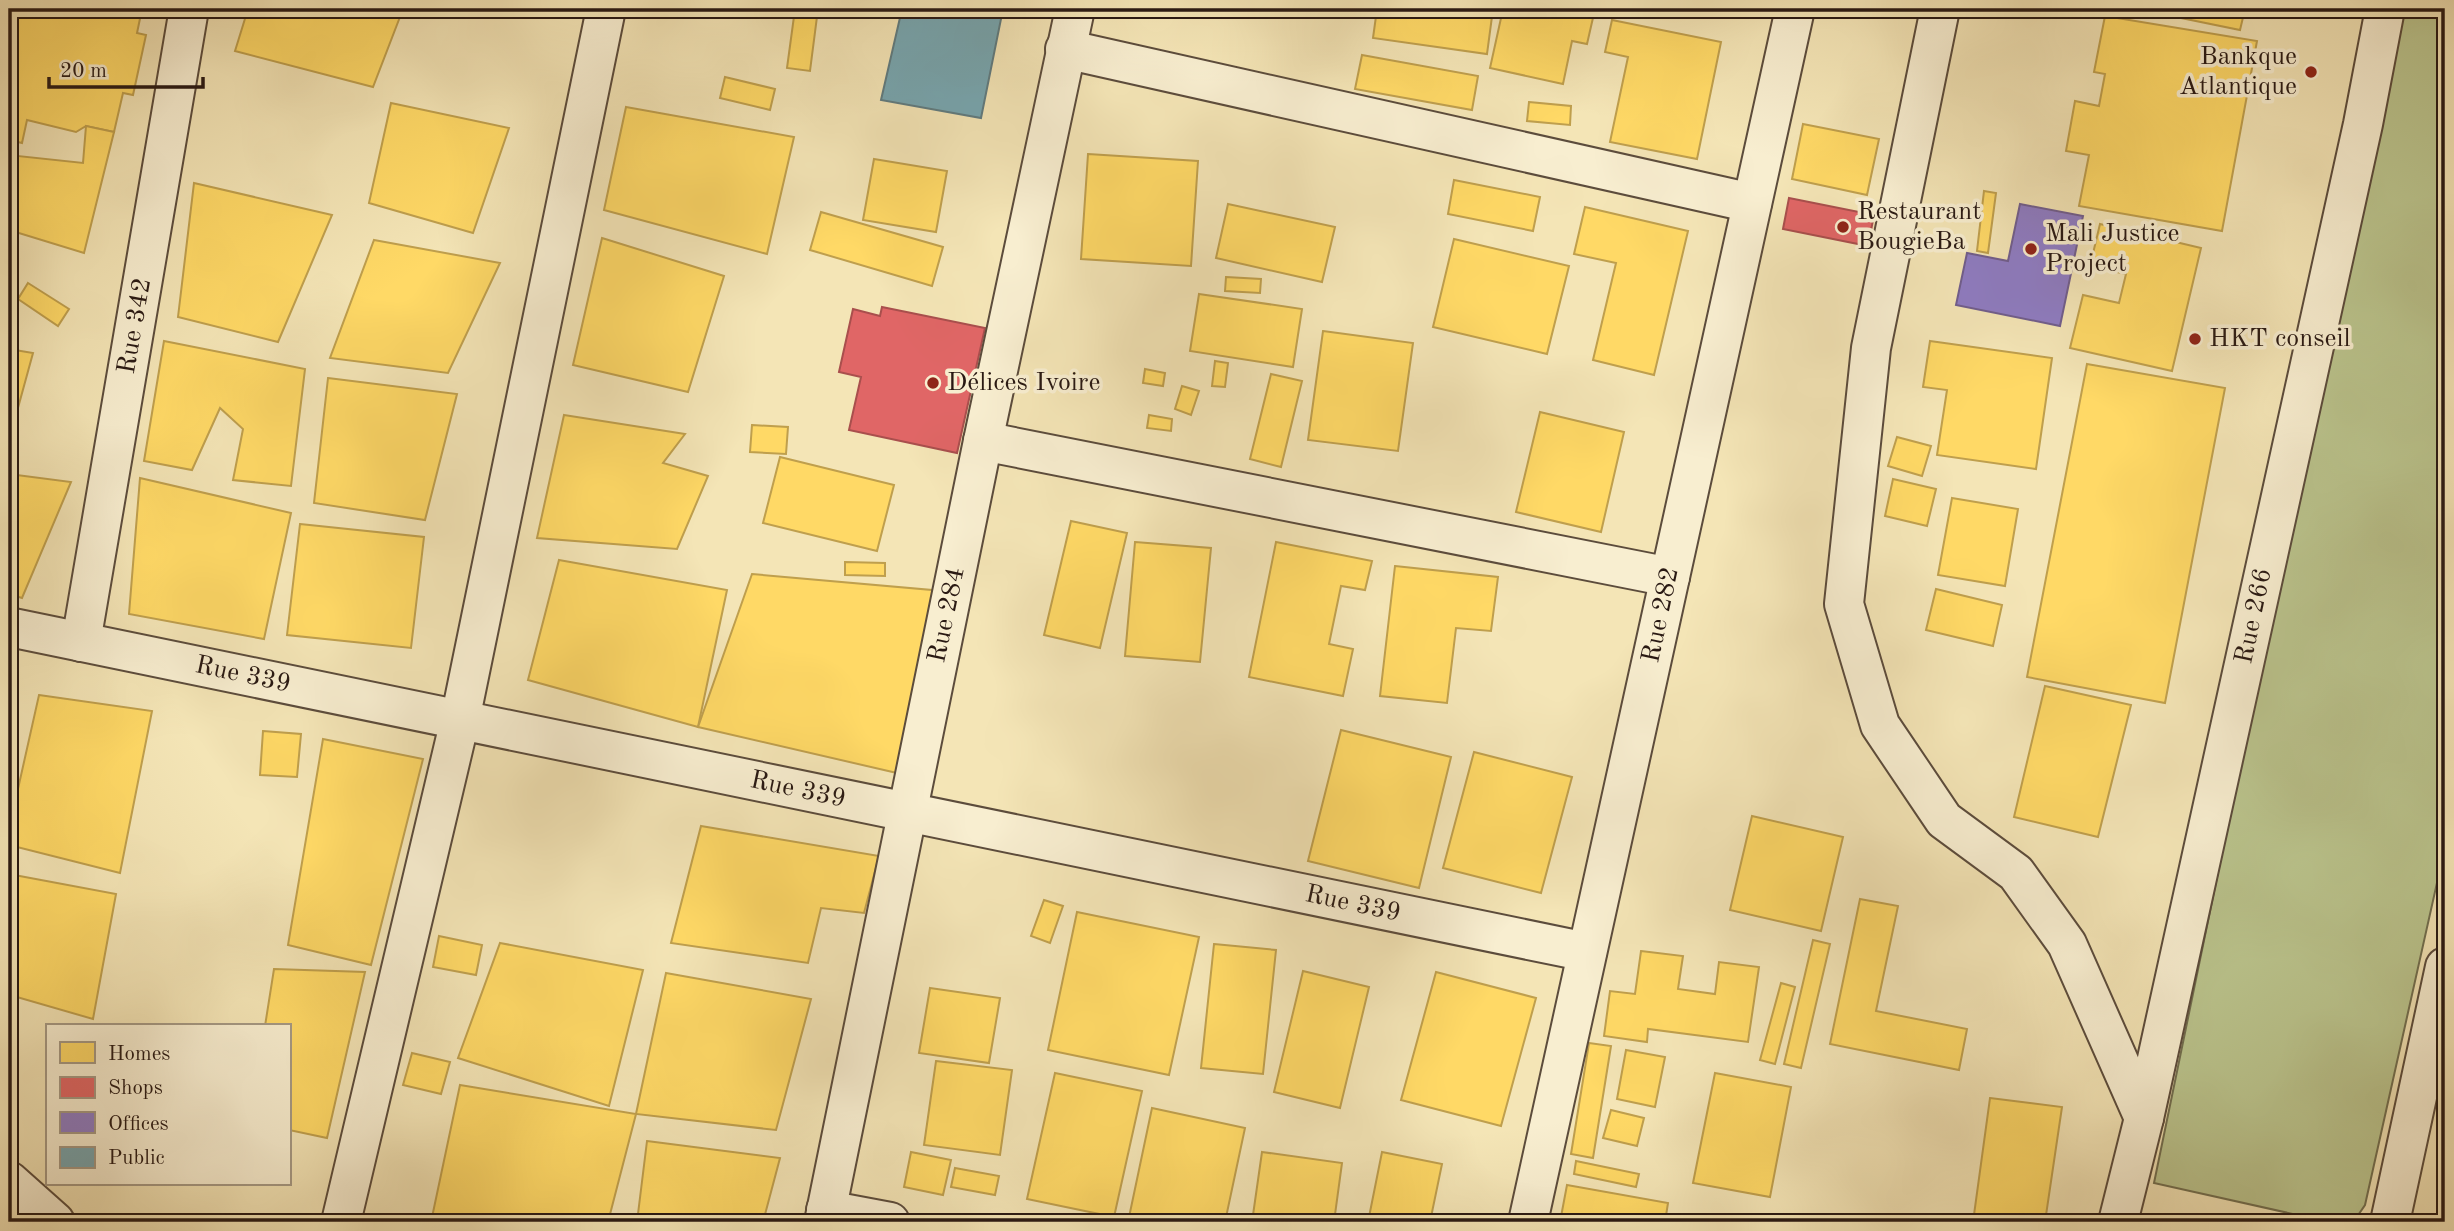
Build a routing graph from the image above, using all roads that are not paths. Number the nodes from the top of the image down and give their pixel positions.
1 (189, 9) edge
2 (606, 9) edge
3 (1075, 9) edge
4 (1795, 9) edge
5 (1940, 9) edge
6 (2385, 9) edge
7 (1065, 49) junction
8 (1752, 203) junction
9 (983, 441) junction
10 (1670, 577) junction
11 (9, 627) edge
12 (81, 642) junction
13 (460, 720) junction
14 (908, 812) junction
15 (1587, 952) junction
16 (2445, 967) edge
17 (2439, 1027) edge
18 (2144, 1118) junction
19 (9, 1181) edge
20 (825, 1216) edge
21 (55, 1222) edge
22 (341, 1222) edge
23 (890, 1222) edge
24 (1528, 1222) edge
25 (2118, 1222) edge
26 (2390, 1222) edge

1 - 12 street, Rue 342
2 - 13 street
3 - 7 street, Rue 284
4 - 8 street, Rue 282
5 - 18 street
6 - 18 street, Rue 266
7 - 8 street
7 - 9 street, Rue 284
8 - 10 street, Rue 282
9 - 10 street
9 - 14 street, Rue 284
10 - 15 street, Rue 282
11 - 12 street, Rue 339
12 - 13 street, Rue 339
13 - 14 street, Rue 339
13 - 22 street
14 - 15 street, Rue 339
14 - 20 street, Rue 284
15 - 24 street, Rue 282
16 - 17 street
17 - 26 street
18 - 25 street, Rue 266
19 - 21 street
20 - 23 street

